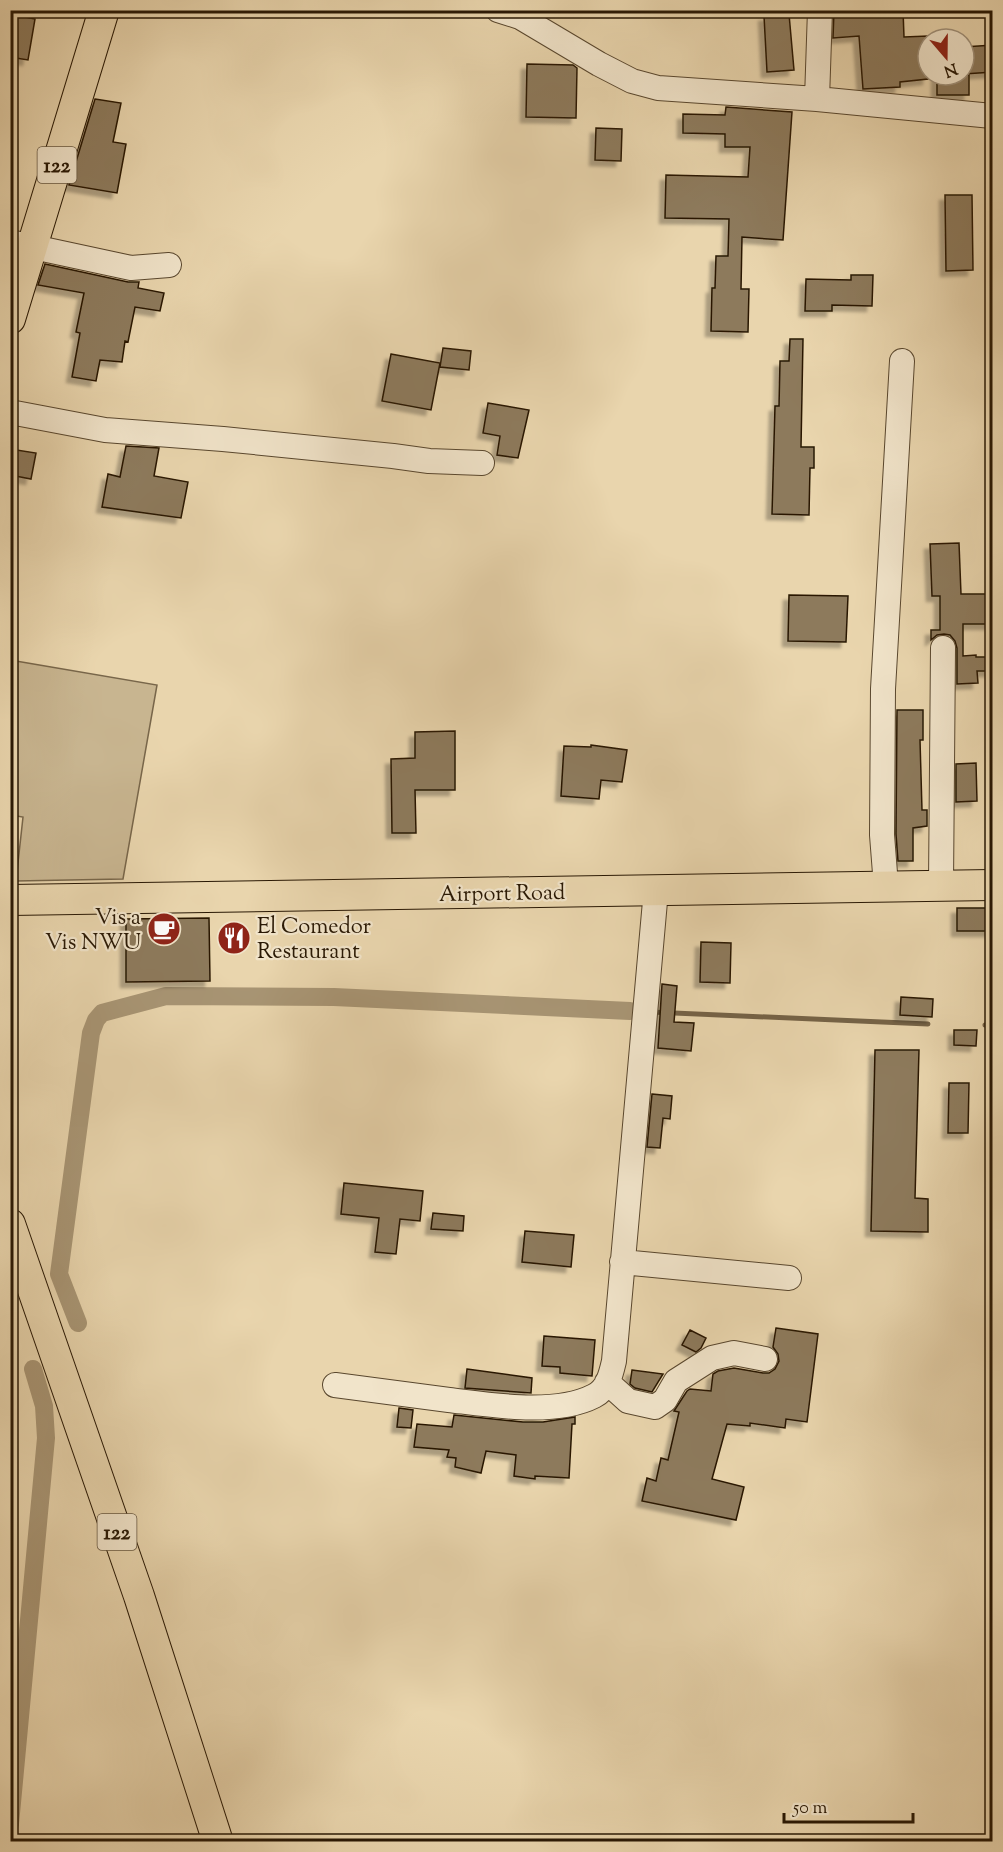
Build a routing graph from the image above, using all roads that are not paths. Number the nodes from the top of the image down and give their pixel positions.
1 (104, 10) edge
2 (498, 10) edge
3 (820, 10) edge
4 (817, 99) junction
5 (993, 116) edge
6 (21, 244) edge
7 (169, 265) dead end
8 (10, 319) edge
9 (902, 361) dead end
10 (10, 412) edge
11 (482, 463) dead end
12 (943, 648) dead end
13 (941, 885) junction
14 (993, 885) edge
15 (886, 886) junction
16 (656, 890) junction
17 (10, 900) edge
18 (10, 1224) edge
19 (622, 1263) junction
20 (789, 1278) dead end
21 (765, 1359) dead end
22 (607, 1382) junction
23 (335, 1385) dead end
24 (218, 1842) edge

1 - 6 main road, 122
2 - 4 street
3 - 4 street
4 - 5 street
6 - 7 street
6 - 8 main road, 122
9 - 15 street
10 - 11 street
12 - 13 street
13 - 14 main road, Airport Road
13 - 15 main road, Airport Road
15 - 16 main road, Airport Road
16 - 17 main road, Airport Road
16 - 19 street
18 - 24 main road, 122
19 - 20 street
19 - 22 street
21 - 22 street
22 - 23 street

